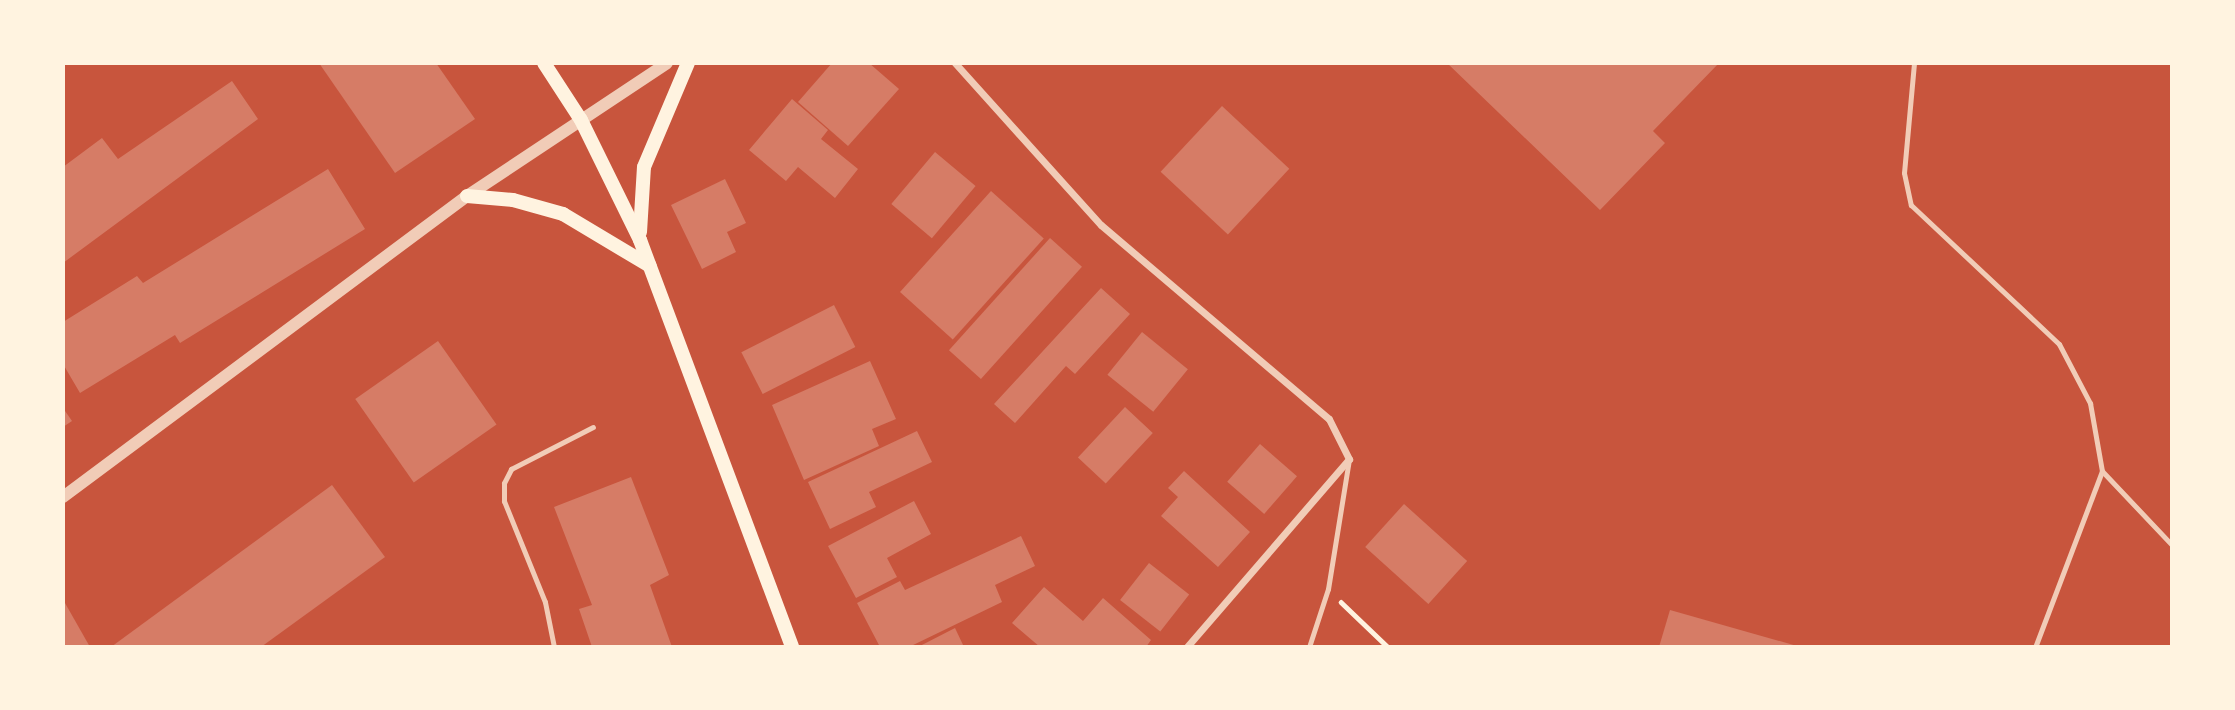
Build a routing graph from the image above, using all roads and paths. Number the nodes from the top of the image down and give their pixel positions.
1 (544, 63) edge
2 (667, 63) edge
3 (688, 63) edge
4 (955, 63) edge
5 (1914, 63) edge
6 (581, 120) junction
7 (467, 196) junction
8 (640, 240) junction
9 (650, 266) junction
10 (593, 427) dead end
11 (1349, 459) junction
12 (2102, 471) junction
13 (63, 497) edge
14 (2172, 545) edge
15 (1328, 589) junction
16 (554, 647) edge
17 (792, 647) edge
18 (1187, 647) edge
19 (1309, 647) edge
20 (1388, 647) edge
21 (2035, 647) edge

1 - 6 main road
2 - 6 street
3 - 8 main road
4 - 11 street
5 - 12 lane
6 - 7 street
6 - 8 main road
7 - 9 main road
7 - 13 street
8 - 9 main road
9 - 17 main road
10 - 16 lane
11 - 15 lane
11 - 18 street
12 - 14 lane
12 - 21 lane
15 - 19 lane
15 - 20 path

